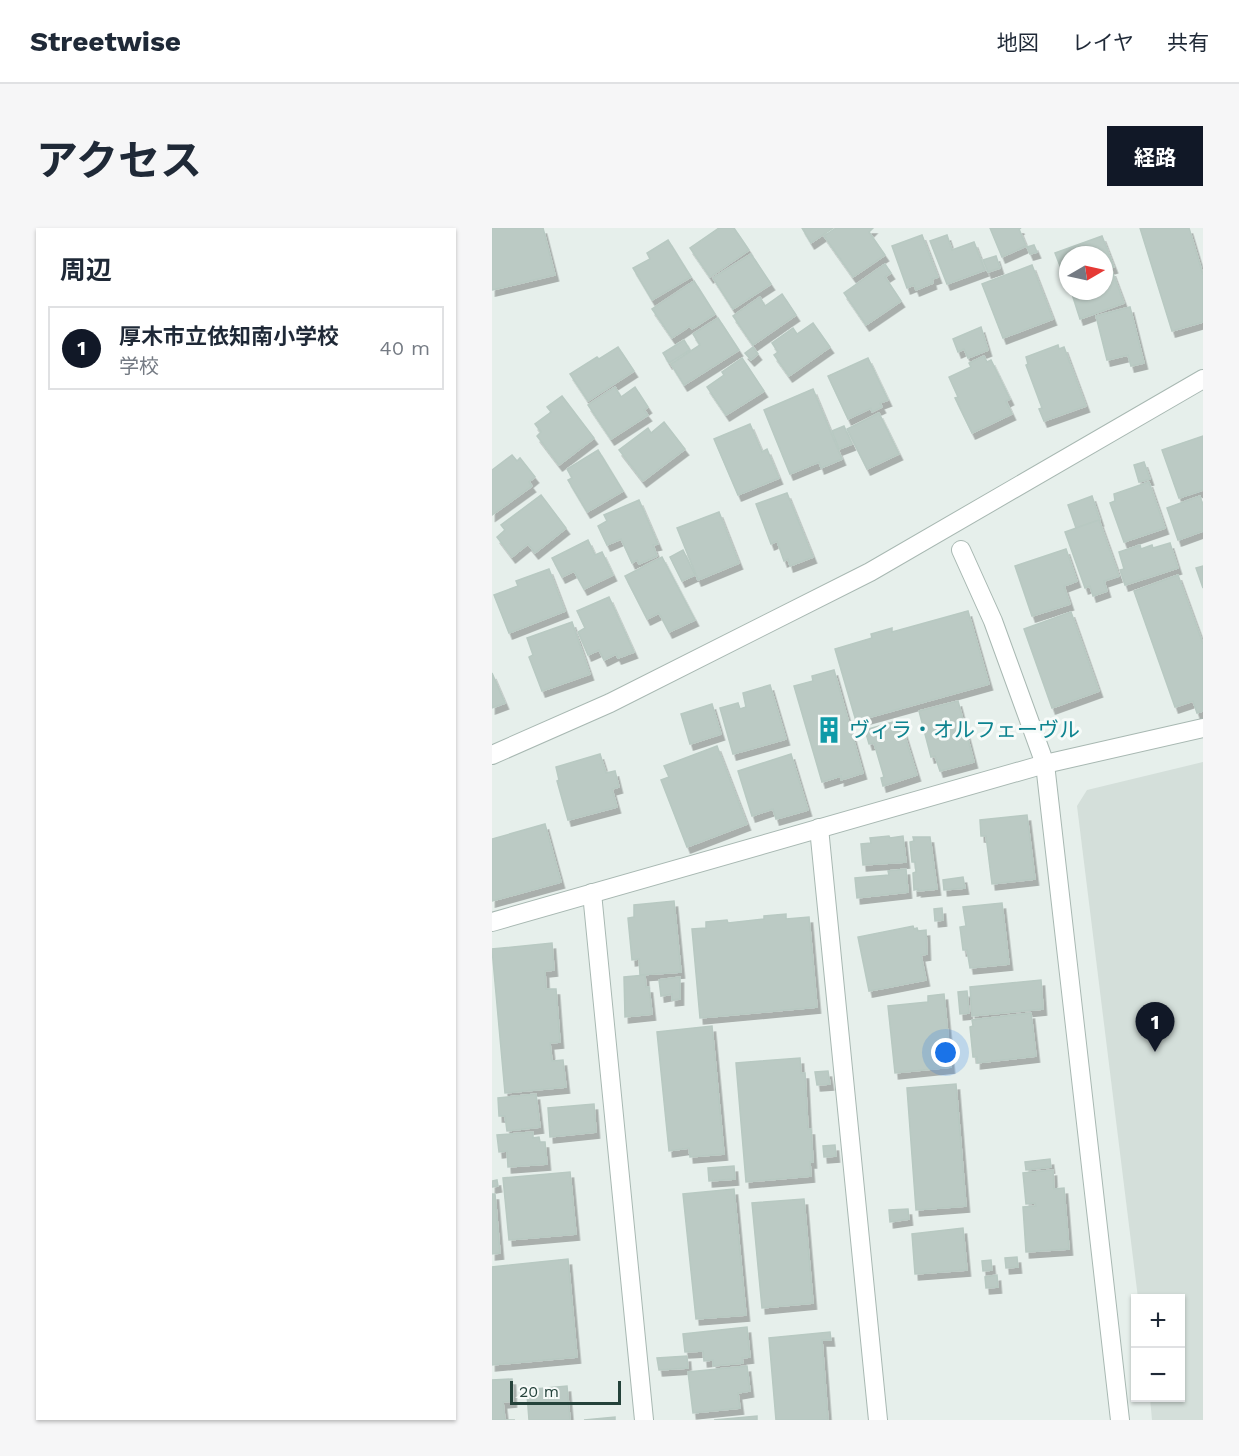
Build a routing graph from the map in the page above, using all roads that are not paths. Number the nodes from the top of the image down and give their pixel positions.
1 (1203, 380) edge
2 (961, 550) dead end
3 (1203, 728) edge
4 (492, 755) edge
5 (1045, 764) junction
6 (819, 828) junction
7 (592, 893) junction
8 (492, 922) edge
9 (644, 1420) edge
10 (878, 1420) edge
11 (1120, 1420) edge

1 - 4 street
2 - 5 street
3 - 5 street
5 - 6 street
5 - 11 street
6 - 7 street
6 - 10 street
7 - 8 street
7 - 9 street

